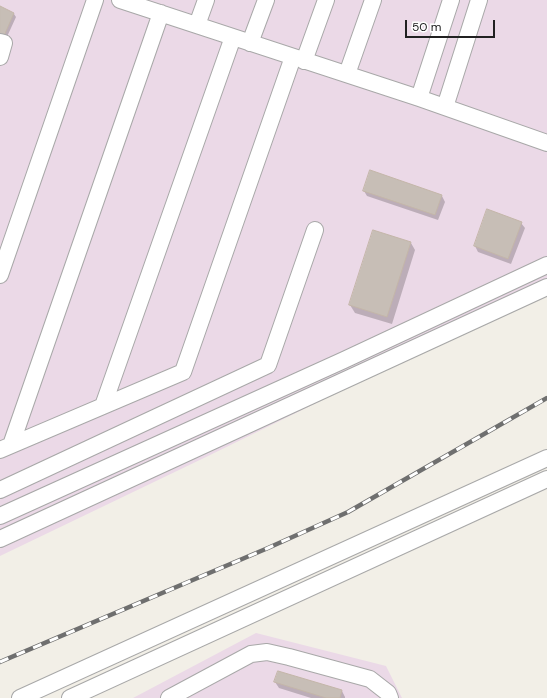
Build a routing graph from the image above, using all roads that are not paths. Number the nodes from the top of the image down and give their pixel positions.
1 (95, 0) edge
2 (120, 0) edge
3 (206, 0) edge
4 (266, 0) edge
5 (326, 0) edge
6 (373, 0) edge
7 (451, 0) edge
8 (479, 0) edge
9 (154, 8) edge
10 (197, 26) junction
11 (233, 37) junction
12 (0, 42) edge
13 (250, 43) junction
14 (0, 57) edge
15 (299, 59) junction
16 (347, 74) junction
17 (419, 98) junction
18 (445, 107) junction
19 (547, 143) edge
20 (315, 230) dead end
21 (547, 265) edge
22 (0, 275) edge
23 (547, 287) edge
24 (103, 406) junction
25 (6, 448) edge
26 (547, 458) edge
27 (547, 479) edge
28 (0, 490) edge
29 (0, 516) edge
30 (0, 538) edge
31 (20, 698) edge
32 (70, 698) edge
33 (169, 698) edge
34 (390, 698) edge

1 - 22 street
2 - 9 street
3 - 10 street
4 - 13 street
5 - 15 street
6 - 16 street
7 - 17 street
8 - 18 street
9 - 10 street
9 - 25 street
10 - 11 street
11 - 13 street
11 - 24 street
12 - 14 street
13 - 15 street
15 - 16 street
15 - 24 street
16 - 17 street
17 - 18 street
18 - 19 street
20 - 28 street
21 - 29 street
23 - 30 street
24 - 25 street
26 - 31 street
27 - 32 street
33 - 34 street

